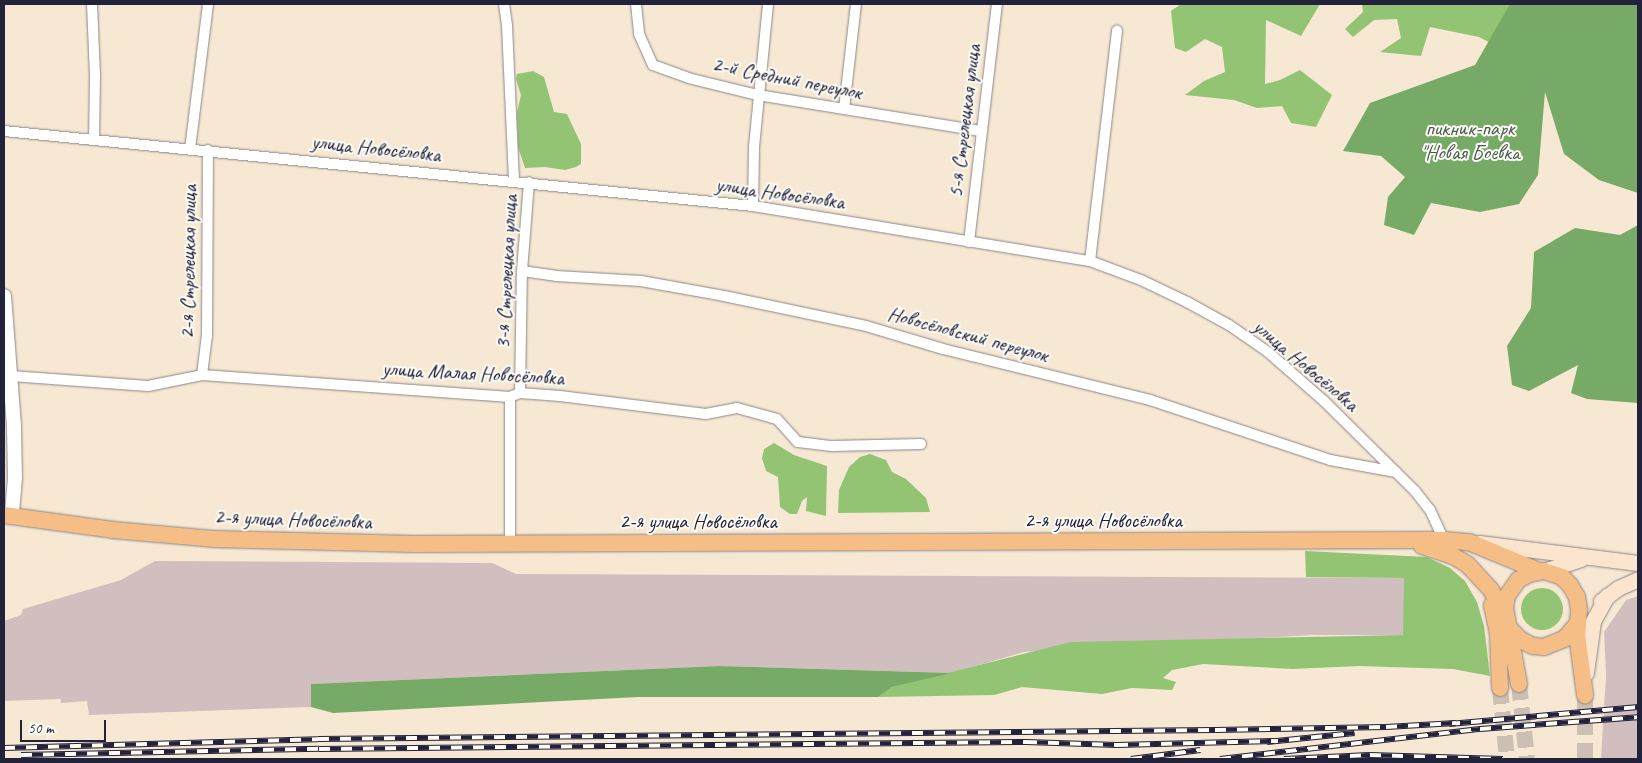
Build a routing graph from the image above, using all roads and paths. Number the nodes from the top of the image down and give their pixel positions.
1 (92, 4) edge
2 (208, 4) edge
3 (504, 4) edge
4 (636, 4) edge
5 (768, 4) edge
6 (856, 4) edge
7 (997, 4) edge
8 (1117, 31) dead end
9 (758, 96) junction
10 (844, 109) junction
11 (4, 131) edge
12 (980, 131) junction
13 (94, 139) junction
14 (190, 148) junction
15 (208, 150) junction
16 (514, 180) junction
17 (529, 182) junction
18 (753, 206) junction
19 (969, 242) junction
20 (1090, 261) junction
21 (522, 271) junction
22 (4, 296) edge
23 (202, 375) junction
24 (12, 376) junction
25 (515, 395) junction
26 (922, 444) dead end
27 (1397, 472) junction
28 (8, 515) edge
29 (1444, 540) junction
30 (1393, 541) junction
31 (1469, 542) junction
32 (510, 544) junction
33 (1597, 558) junction
34 (1638, 563) edge
35 (1541, 571) junction
36 (1477, 574) junction
37 (1638, 579) edge
38 (1607, 596) junction
39 (1578, 623) junction
40 (1508, 624) junction
41 (1519, 684) tunnel mouth
42 (1500, 688) tunnel mouth
43 (1585, 695) joint

1 - 13 street
2 - 14 street
3 - 16 street, 3-я Стрелецкая улица
4 - 9 street, 2-й Средний переулок
5 - 9 street
6 - 10 street
7 - 12 street, 5-я Стрелецкая улица
8 - 20 street
9 - 10 street, 2-й Средний переулок
9 - 18 street
10 - 12 street, 2-й Средний переулок
11 - 13 street, улица Новосёловка
12 - 19 street, 5-я Стрелецкая улица
13 - 14 street, улица Новосёловка
14 - 15 street, улица Новосёловка
15 - 16 street, улица Новосёловка
15 - 23 street, 2-я Стрелецкая улица
16 - 17 street, улица Новосёловка
17 - 18 street, улица Новосёловка
17 - 21 street, 3-я Стрелецкая улица
18 - 19 street, улица Новосёловка
19 - 20 street, улица Новосёловка
20 - 27 street, улица Новосёловка
21 - 25 street, 3-я Стрелецкая улица
21 - 27 street, Новосёловский переулок
22 - 24 street
23 - 24 street, улица Малая Новосёловка
23 - 25 street, улица Малая Новосёловка
24 - 28 street
25 - 26 street, улица Малая Новосёловка
25 - 32 street, 3-я Стрелецкая улица
27 - 29 street, улица Новосёловка
28 - 32 main road, 2-я улица Новосёловка
29 - 30 main road, 2-я улица Новосёловка
29 - 31 main road, 2-я улица Новосёловка
30 - 32 main road, 2-я улица Новосёловка
30 - 36 main road, 2-я улица Новосёловка
31 - 33 main road, 2-я улица Новосёловка
31 - 35 main road, 2-я улица Новосёловка
33 - 34 main road, 2-я улица Новосёловка
33 - 35 main road
35 - 39 main road
35 - 40 main road
36 - 40 main road, 2-я улица Новосёловка
36 - 42 main road
37 - 38 main road
38 - 39 main road
38 - 43 main road
39 - 40 main road
39 - 43 main road
40 - 41 main road

